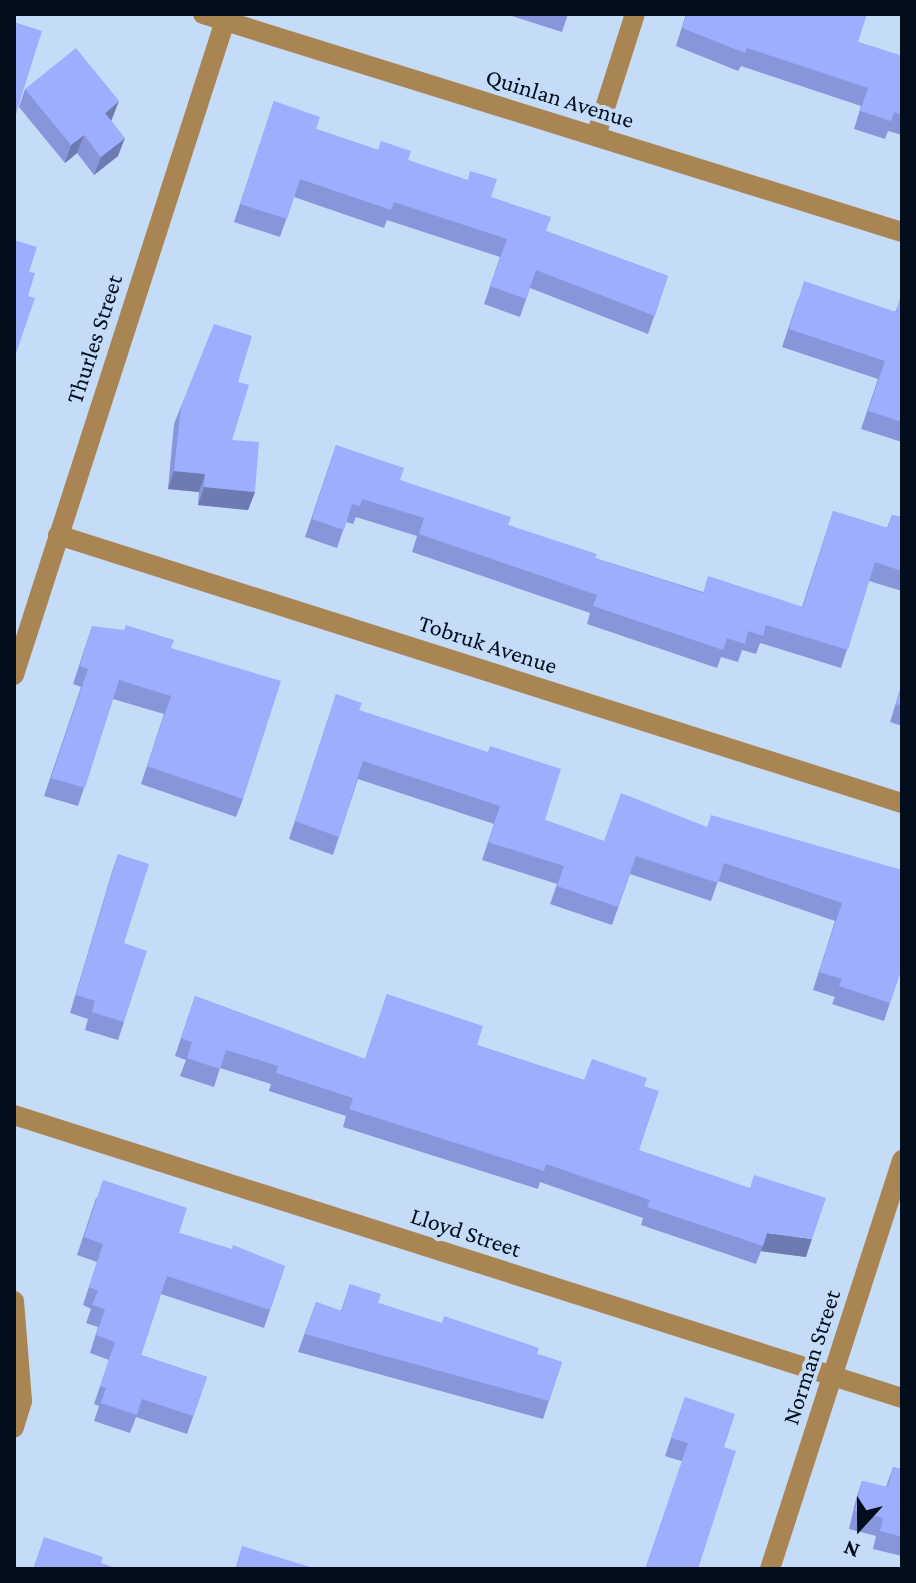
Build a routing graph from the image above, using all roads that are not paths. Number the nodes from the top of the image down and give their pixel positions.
1 (203, 14) edge
2 (635, 14) edge
3 (225, 21) junction
4 (596, 136) junction
5 (902, 232) edge
6 (58, 535) junction
7 (14, 675) edge
8 (902, 803) edge
9 (14, 1115) edge
10 (902, 1160) edge
11 (14, 1301) edge
12 (832, 1376) junction
13 (902, 1398) edge
14 (14, 1428) edge
15 (770, 1569) edge

1 - 3 street, Quinlan Avenue
2 - 4 street
3 - 4 street, Quinlan Avenue
3 - 6 street, Thurles Street
4 - 5 street, Quinlan Avenue
6 - 7 street, Thurles Street
6 - 8 street, Tobruk Avenue
9 - 12 street, Lloyd Street
10 - 12 street, Norman Street
11 - 14 street
12 - 13 street, Lloyd Street
12 - 15 street, Norman Street

